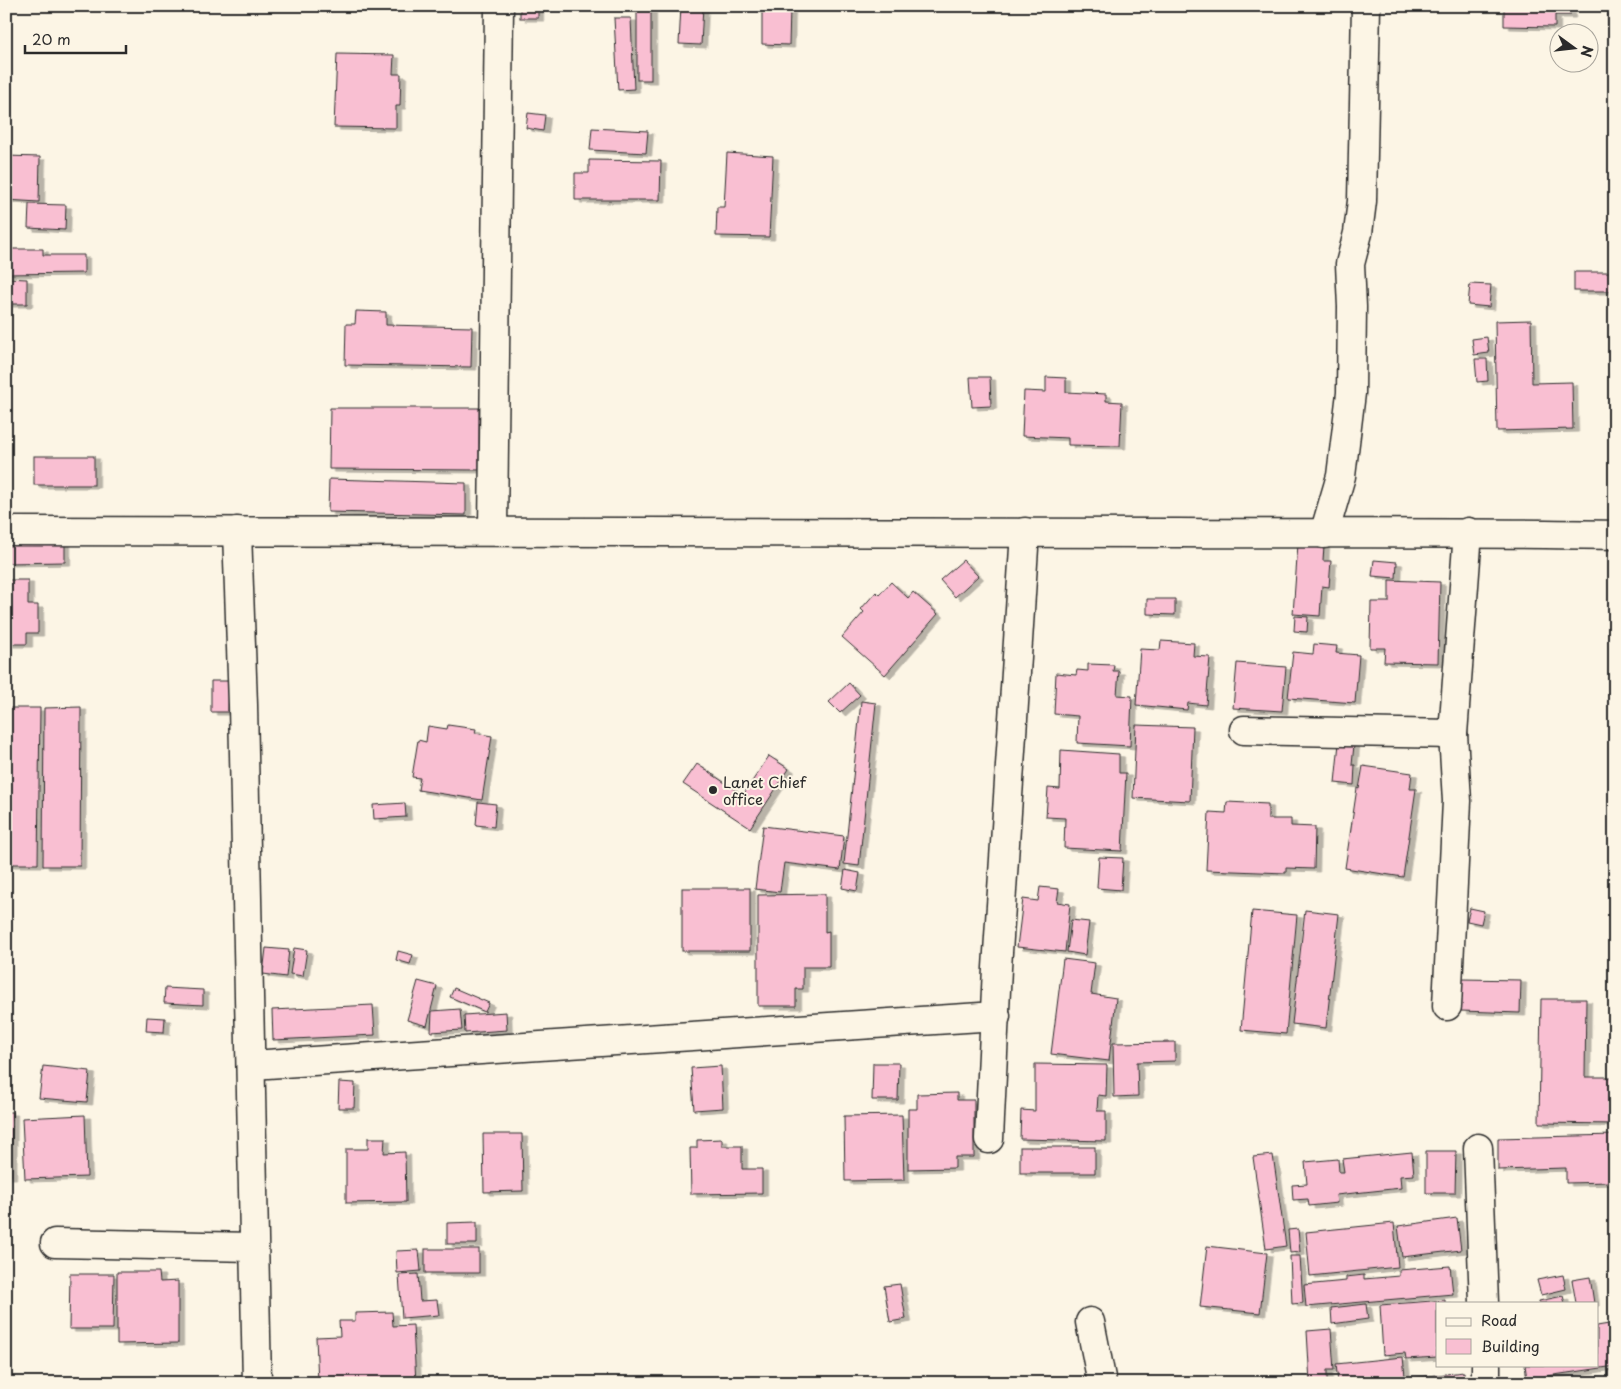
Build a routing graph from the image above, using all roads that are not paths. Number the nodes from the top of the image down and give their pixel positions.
1 (499, 6) edge
2 (1366, 6) edge
3 (492, 530) junction
4 (6, 531) edge
5 (237, 531) junction
6 (1026, 532) junction
7 (1468, 532) junction
8 (1324, 534) junction
9 (1615, 535) edge
10 (1244, 730) dead end
11 (1453, 734) junction
12 (1447, 1006) dead end
13 (996, 1016) junction
14 (252, 1066) junction
15 (988, 1139) dead end
16 (1478, 1148) dead end
17 (55, 1243) dead end
18 (253, 1247) junction
19 (1484, 1302) edge
20 (1090, 1322) dead end
21 (1486, 1366) edge
22 (257, 1383) edge
23 (1102, 1383) edge
24 (1486, 1383) edge

1 - 3 street
2 - 8 street
3 - 5 street
3 - 6 street
4 - 5 street
5 - 14 street
6 - 8 street
6 - 13 street
7 - 8 street
7 - 9 street
7 - 11 street
10 - 11 street
11 - 12 street
13 - 14 street
13 - 15 street
14 - 18 street
16 - 19 street
17 - 18 street
18 - 22 street
20 - 23 street
21 - 24 street

